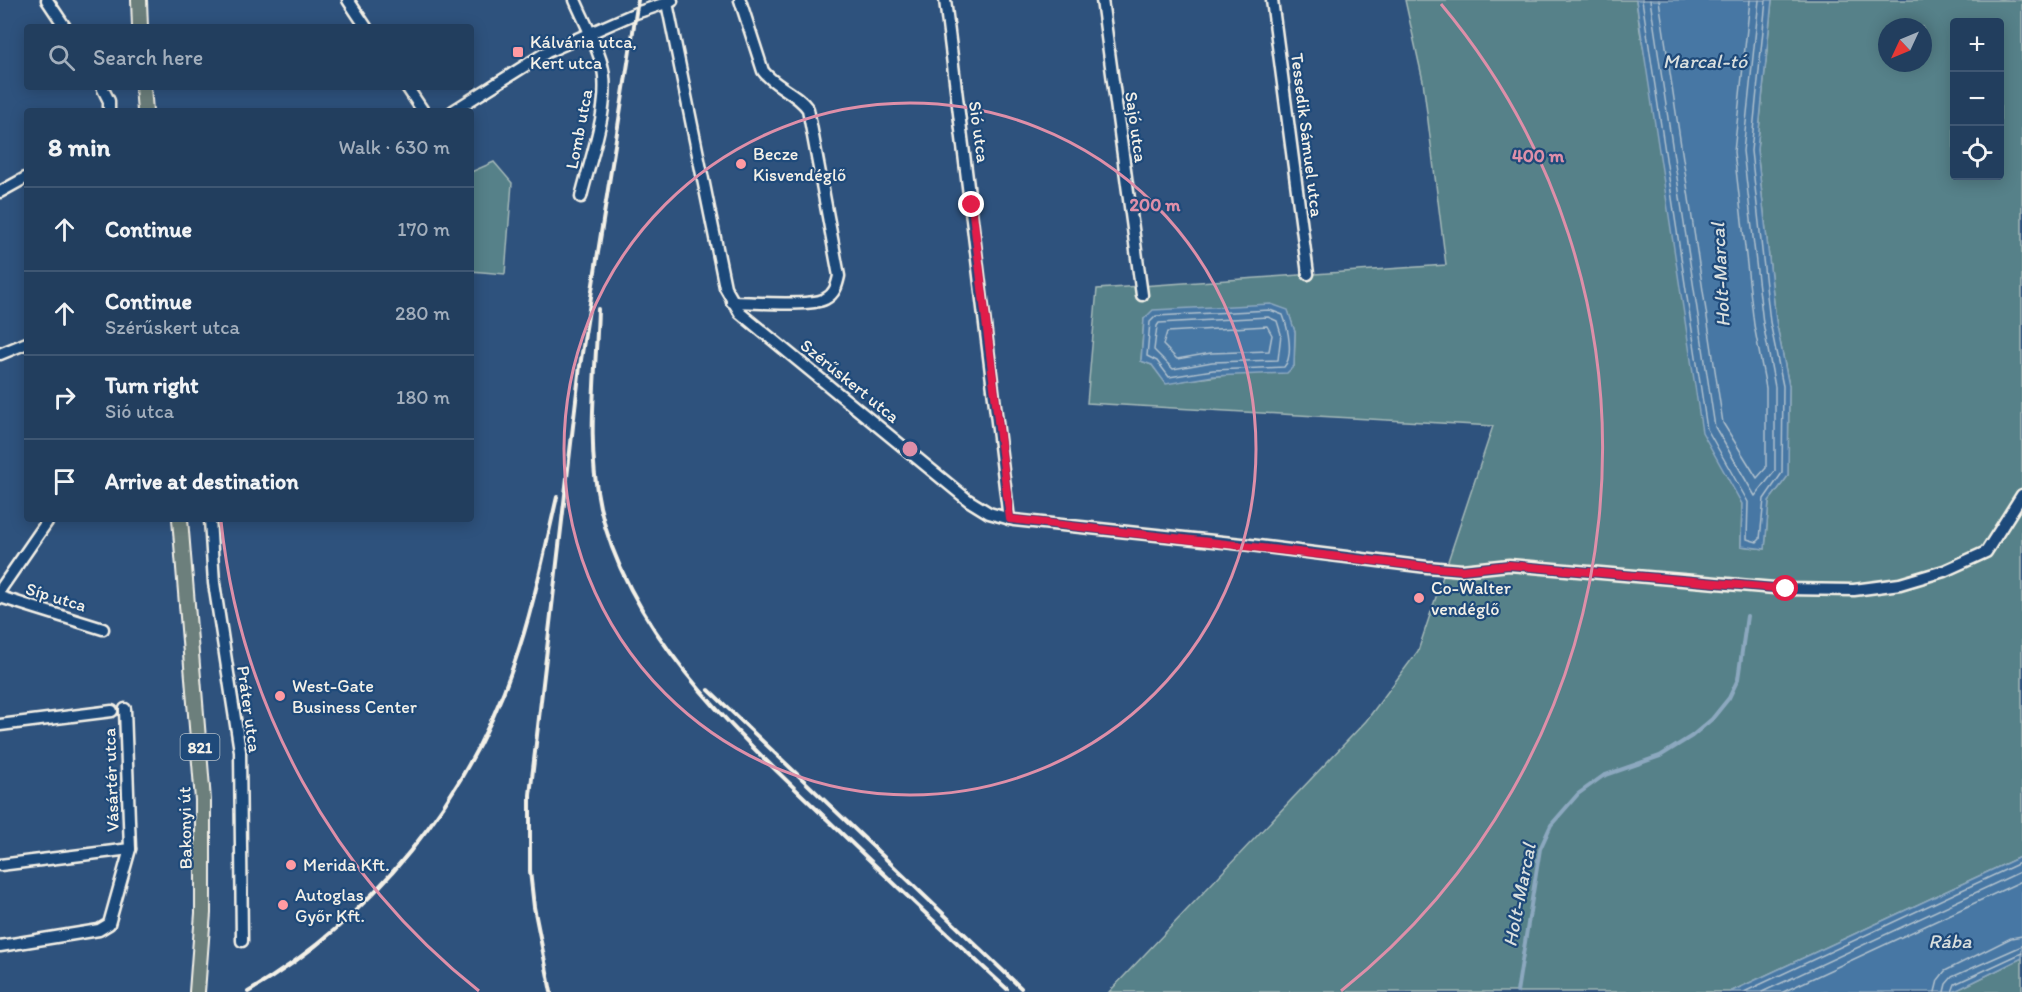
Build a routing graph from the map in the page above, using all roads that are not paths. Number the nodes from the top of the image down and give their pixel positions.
1 (47, 0) edge
2 (139, 0) edge
3 (348, 0) edge
4 (575, 0) edge
5 (740, 0) edge
6 (945, 0) edge
7 (1102, 0) edge
8 (1272, 0) edge
9 (670, 1) edge
10 (63, 24) edge
11 (140, 24) edge
12 (364, 24) edge
13 (588, 33) junction
14 (104, 90) edge
15 (143, 90) edge
16 (409, 90) edge
17 (109, 108) edge
18 (145, 108) edge
19 (421, 108) edge
20 (458, 108) edge
21 (24, 179) edge
22 (0, 192) edge
23 (581, 197) dead end
24 (1308, 274) dead end
25 (1142, 295) dead end
26 (732, 302) junction
27 (24, 344) edge
28 (0, 354) edge
29 (2022, 495) edge
30 (1010, 519) junction
31 (47, 522) edge
32 (180, 522) edge
33 (210, 522) edge
34 (0, 590) edge
35 (0, 597) edge
36 (103, 629) dead end
37 (125, 709) dead end
38 (112, 711) dead end
39 (0, 725) edge
40 (130, 849) junction
41 (0, 865) edge
42 (242, 941) dead end
43 (0, 946) edge
44 (197, 992) edge

1 - 10 street
2 - 11 main road
3 - 12 street
4 - 13 street, Lomb utca
5 - 26 street
6 - 30 street, Sió utca
7 - 25 street, Sajó utca
8 - 24 street, Tessedik Sámuel utca
9 - 13 street
9 - 26 street, Szérűskert utca
13 - 20 street
13 - 23 street, Lomb utca
14 - 17 street
15 - 18 main road
16 - 19 street
21 - 22 street
26 - 30 street, Szérűskert utca
27 - 28 street
29 - 30 street, Szérűskert utca
31 - 34 street
32 - 44 main road, Bakonyi út / 821
33 - 42 street, Práter utca
35 - 36 street, Síp utca
37 - 40 street, Vásártér utca
38 - 39 street
40 - 41 street
40 - 43 street, Vásártér utca

